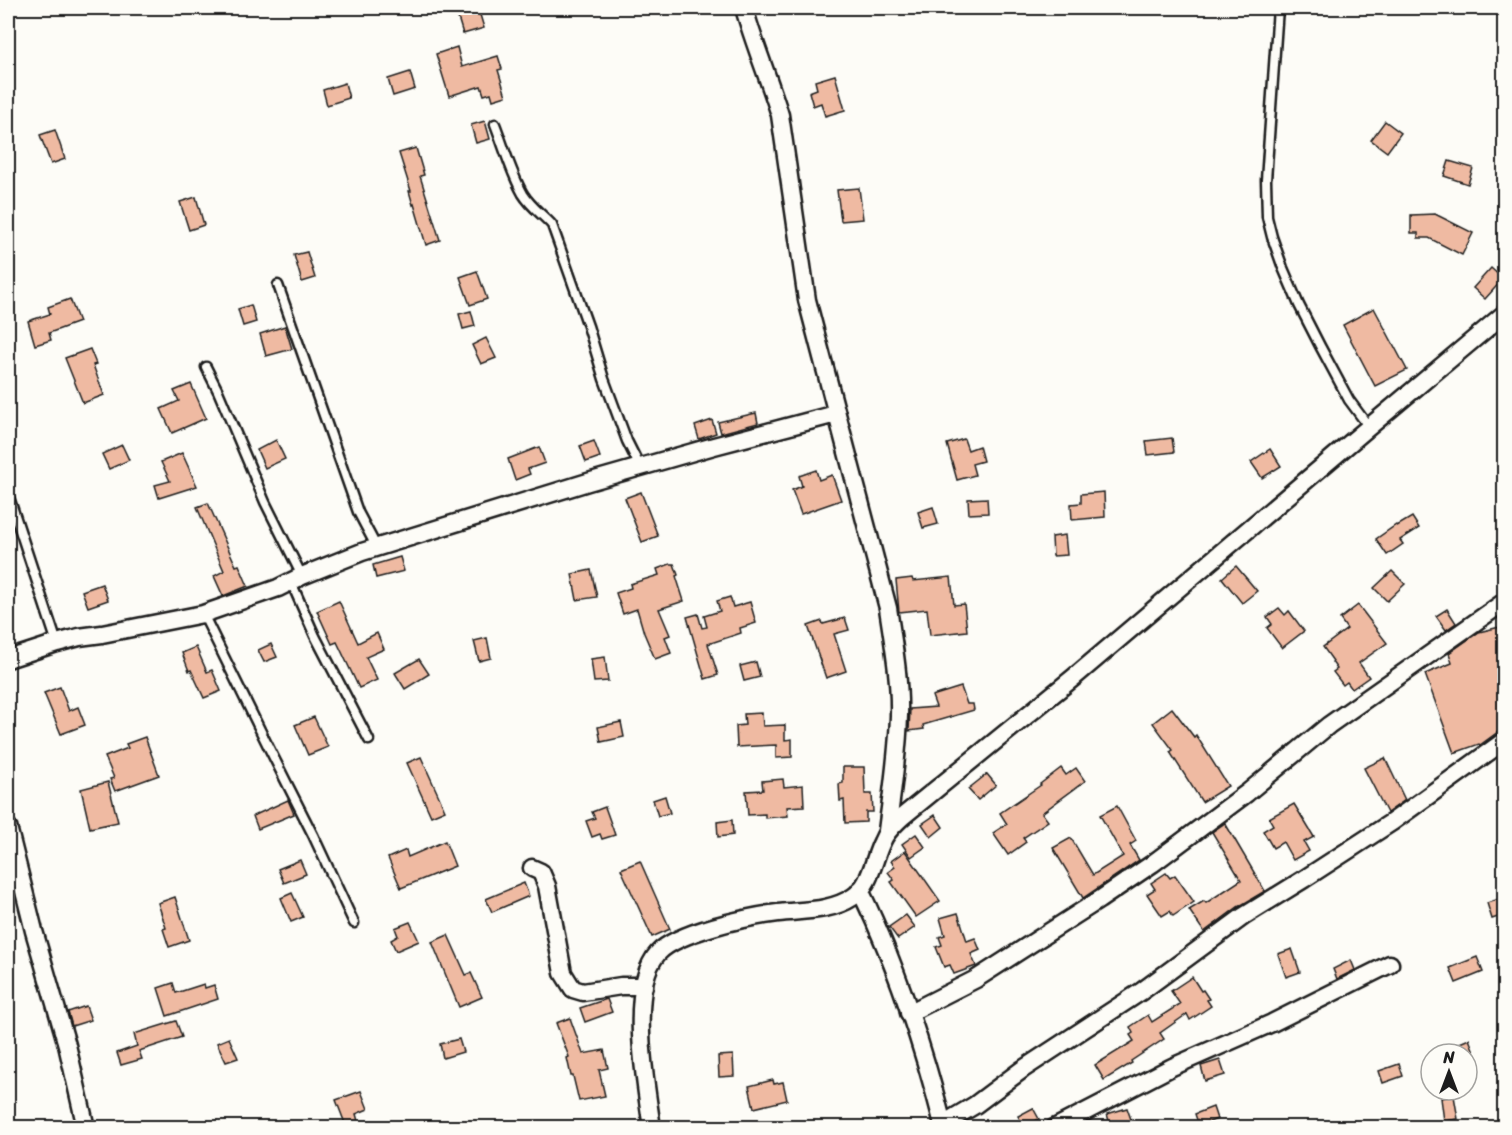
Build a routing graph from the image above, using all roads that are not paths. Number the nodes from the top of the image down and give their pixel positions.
1 (744, 8) edge
2 (1278, 8) edge
3 (495, 124) dead end
4 (278, 285) dead end
5 (1504, 314) edge
6 (206, 367) dead end
7 (836, 414) junction
8 (1369, 427) junction
9 (640, 467) junction
10 (8, 494) edge
11 (377, 548) junction
12 (297, 579) junction
13 (1504, 602) edge
14 (203, 614) junction
15 (57, 643) junction
16 (8, 659) edge
17 (369, 740) dead end
18 (1504, 741) edge
19 (8, 827) edge
20 (887, 831) junction
21 (532, 868) dead end
22 (860, 891) junction
23 (354, 923) dead end
24 (1390, 964) dead end
25 (644, 986) junction
26 (909, 1013) junction
27 (943, 1126) edge
28 (86, 1128) edge
29 (652, 1128) edge
30 (1054, 1128) edge

1 - 7 street
2 - 8 lane
3 - 9 lane
4 - 11 lane
5 - 8 street
6 - 12 lane
7 - 9 street
7 - 20 street
8 - 20 street
9 - 11 street
10 - 15 lane
11 - 12 street
12 - 14 street
12 - 17 lane
13 - 26 street
14 - 15 street
14 - 23 lane
15 - 16 street
18 - 27 street
19 - 28 street
20 - 22 street
21 - 25 street
22 - 25 street
22 - 26 street
24 - 30 street
25 - 29 street
26 - 27 street

